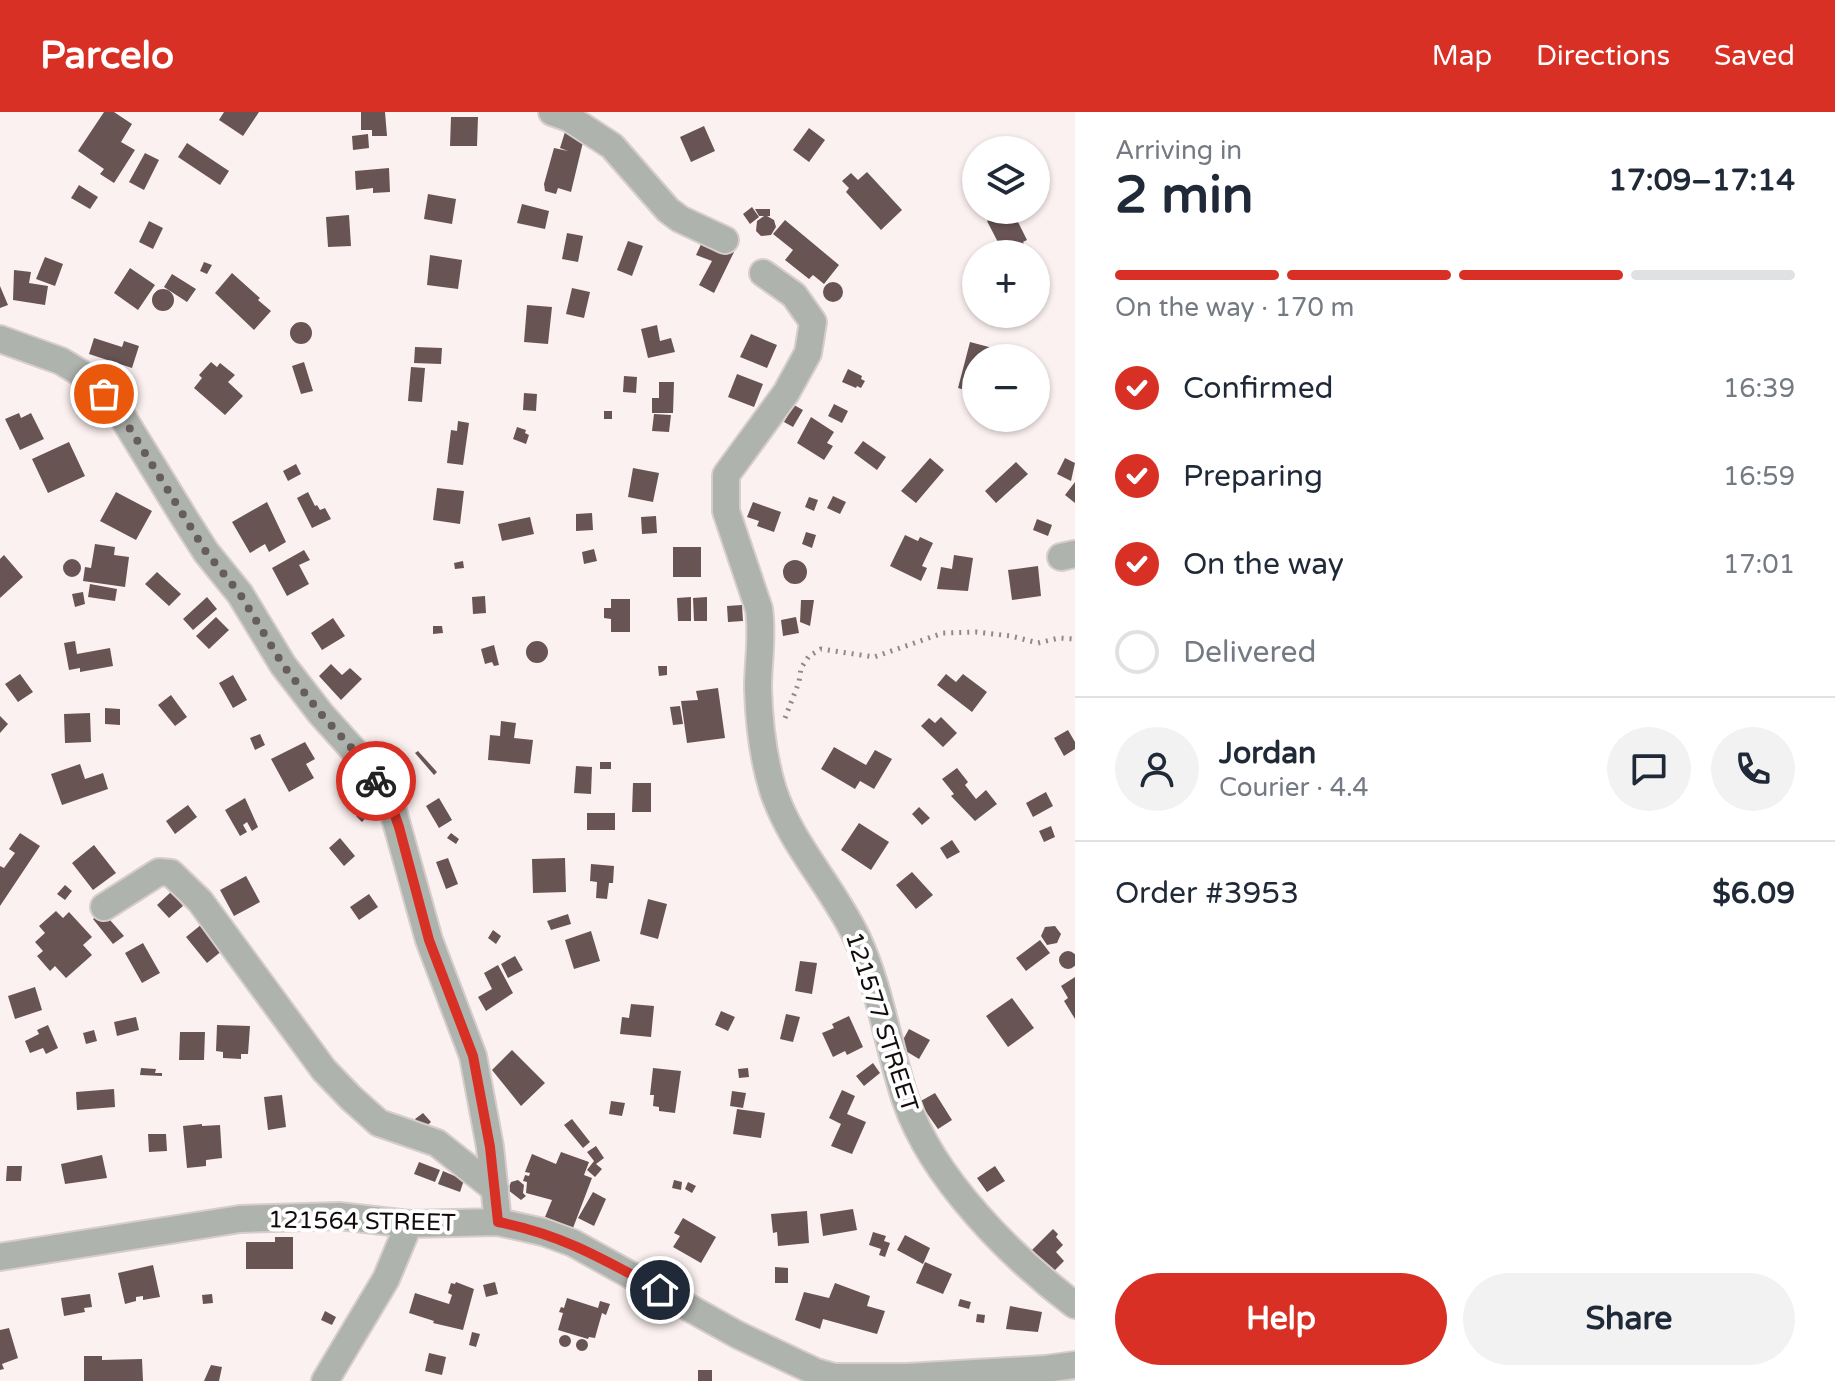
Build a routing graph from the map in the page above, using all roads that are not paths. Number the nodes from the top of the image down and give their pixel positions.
1 (552, 112) edge
2 (725, 240) dead end
3 (763, 273) dead end
4 (0, 339) edge
5 (104, 907) dead end
6 (495, 1189) junction
7 (498, 1222) junction
8 (409, 1224) junction
9 (0, 1257) edge
10 (1075, 1305) edge
11 (1075, 1365) edge
12 (325, 1381) edge

1 - 2 street
3 - 10 street, 121577 STREET
4 - 6 street
5 - 6 street
6 - 7 street
7 - 8 street, 121564 STREET
7 - 11 street, 121564 STREET
8 - 9 street, 121564 STREET
8 - 12 street

